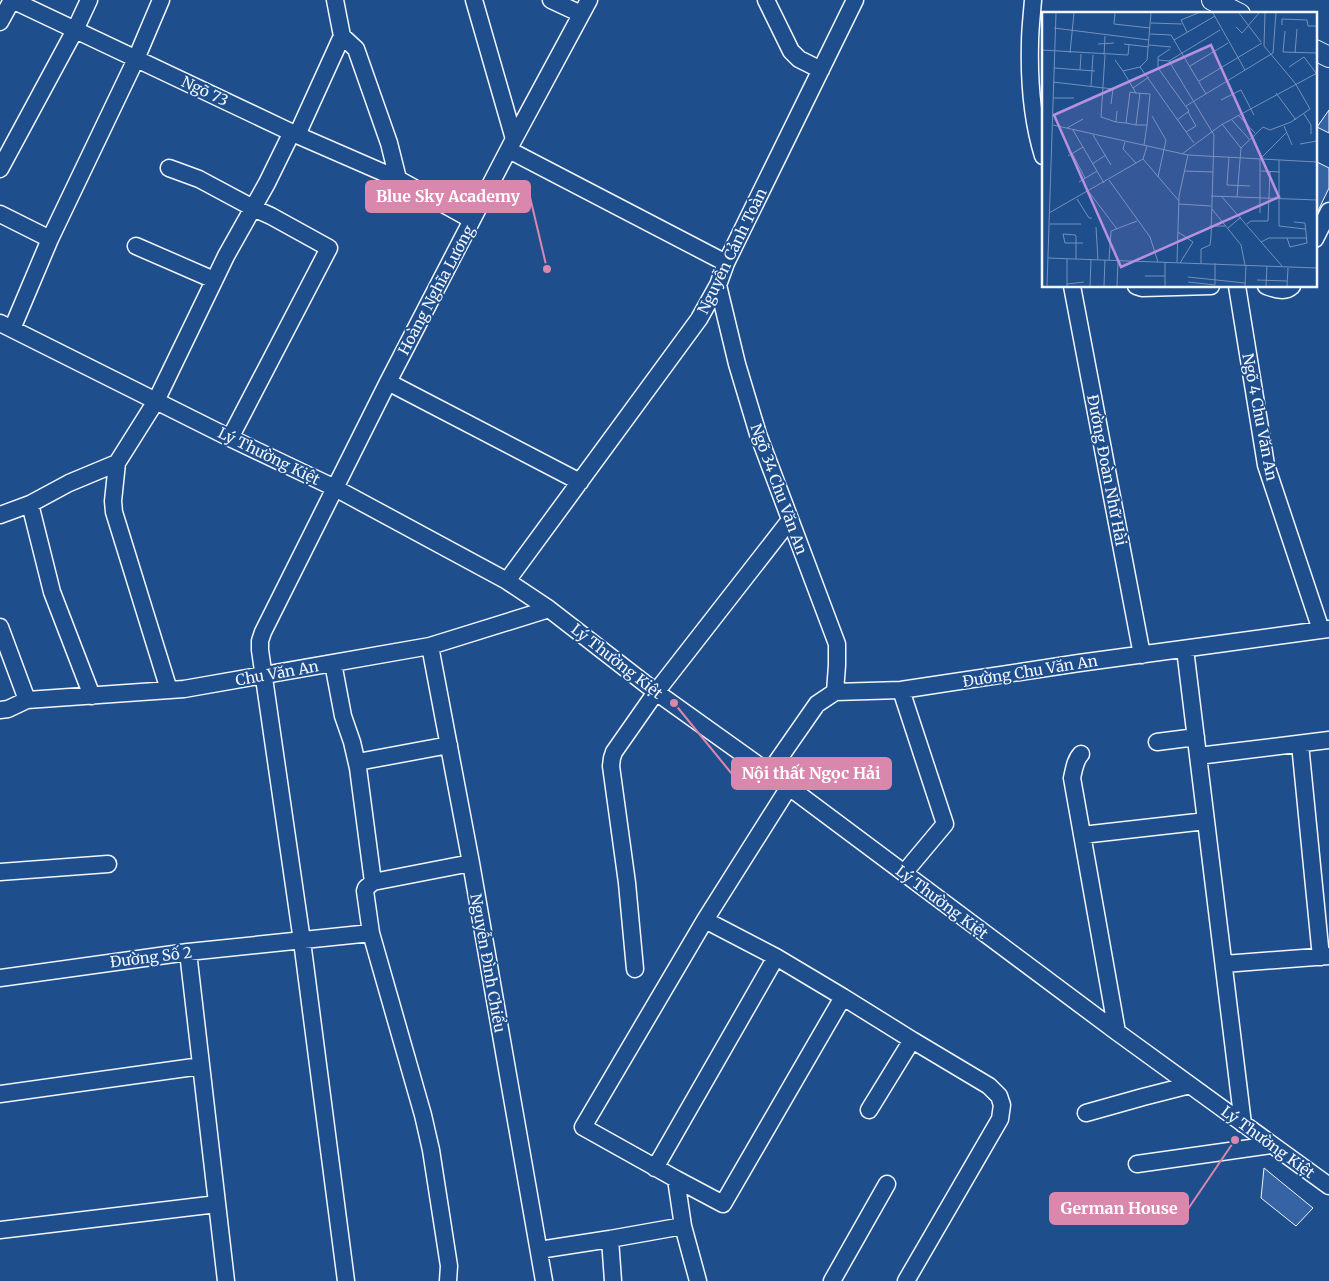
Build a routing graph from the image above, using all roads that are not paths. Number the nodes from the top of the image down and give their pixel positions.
1 (12, 0) edge
2 (89, 0) edge
3 (161, 0) edge
4 (335, 0) edge
5 (474, 0) edge
6 (551, 0) edge
7 (766, 0) edge
8 (855, 0) edge
9 (1033, 0) edge
10 (1212, 0) edge
11 (585, 7) edge
12 (1236, 12) edge
13 (0, 22) edge
14 (75, 30) junction
15 (342, 36) junction
16 (1316, 50) edge
17 (1329, 57) edge
18 (136, 59) junction
19 (821, 70) junction
20 (295, 133) junction
21 (512, 144) junction
22 (1042, 152) edge
23 (169, 168) dead end
24 (0, 169) edge
25 (398, 179) junction
26 (253, 208) junction
27 (1329, 211) edge
28 (0, 214) edge
29 (472, 220) junction
30 (1316, 237) edge
31 (50, 239) junction
32 (136, 246) dead end
33 (726, 263) junction
34 (214, 280) junction
35 (718, 285) junction
36 (1072, 288) edge
37 (1237, 288) edge
38 (1275, 288) edge
39 (1290, 288) edge
40 (4, 330) edge
41 (388, 382) junction
42 (156, 402) junction
43 (230, 438) junction
44 (117, 463) junction
45 (580, 482) junction
46 (335, 488) junction
47 (30, 504) junction
48 (0, 516) edge
49 (790, 520) junction
50 (507, 581) junction
51 (549, 609) junction
52 (0, 627) edge
53 (1325, 630) edge
54 (430, 646) junction
55 (1186, 649) junction
56 (1142, 654) junction
57 (333, 663) junction
58 (264, 675) junction
59 (169, 690) junction
60 (901, 690) junction
61 (656, 692) junction
62 (835, 692) junction
63 (92, 696) junction
64 (27, 700) junction
65 (0, 710) edge
66 (1196, 737) junction
67 (1329, 740) edge
68 (1157, 742) dead end
69 (1300, 744) junction
70 (449, 745) junction
71 (1081, 754) dead end
72 (1198, 756) junction
73 (358, 768) junction
74 (769, 773) junction
75 (788, 787) junction
76 (1206, 820) junction
77 (1082, 835) junction
78 (471, 863) junction
79 (108, 864) dead end
80 (0, 872) edge
81 (904, 873) junction
82 (373, 882) junction
83 (706, 920) junction
84 (371, 933) junction
85 (302, 941) junction
86 (188, 952) junction
87 (1325, 956) edge
88 (776, 957) junction
89 (1224, 964) junction
90 (635, 969) dead end
91 (0, 978) edge
92 (843, 997) junction
93 (1117, 1032) junction
94 (912, 1040) junction
95 (201, 1066) junction
96 (1190, 1085) junction
97 (0, 1094) edge
98 (869, 1110) dead end
99 (1086, 1113) dead end
100 (1243, 1124) junction
101 (1272, 1145) junction
102 (1137, 1164) dead end
103 (655, 1168) junction
104 (676, 1180) junction
105 (887, 1184) dead end
106 (1329, 1186) edge
107 (217, 1204) junction
108 (683, 1226) junction
109 (0, 1230) edge
110 (610, 1240) junction
111 (539, 1250) junction
112 (226, 1281) edge
113 (346, 1281) edge
114 (448, 1281) edge
115 (544, 1281) edge
116 (612, 1281) edge
117 (698, 1281) edge
118 (832, 1281) edge
119 (906, 1281) edge

1 - 13 street
1 - 14 street, Ngõ 73
2 - 14 street
3 - 18 street
4 - 15 street
5 - 21 street
6 - 11 street
7 - 19 street
8 - 19 street, Nguyễn Cảnh Toàn
9 - 22 street
10 - 12 main road
11 - 21 street, Hoàng Nghĩa Lương
14 - 18 street, Ngõ 73
14 - 24 street
15 - 20 street
15 - 25 street
16 - 17 main road
18 - 20 street, Ngõ 73
18 - 31 street
19 - 33 street, Nguyễn Cảnh Toàn
20 - 25 street, Ngõ 73
20 - 26 street
21 - 29 street, Hoàng Nghĩa Lương
21 - 33 street
23 - 26 street
25 - 29 street, Ngõ 73
26 - 34 street
26 - 43 street
27 - 30 street
28 - 31 street
29 - 41 street, Hoàng Nghĩa Lương
31 - 40 street
32 - 34 street
33 - 35 street, Nguyễn Cảnh Toàn
34 - 42 street
35 - 45 street, Nguyễn Cảnh Toàn
35 - 49 street, Ngõ 34 Chu Văn An
36 - 56 street, Đường Đoàn Nhữ Hài
37 - 53 street, Ngõ 4 Chu Văn An
38 - 39 street
40 - 42 street, Lý Thường Kiệt
41 - 45 street
41 - 46 street, Hoàng Nghĩa Lương
42 - 43 street, Lý Thường Kiệt
42 - 44 street
43 - 46 street, Lý Thường Kiệt
44 - 47 street
44 - 59 street
45 - 50 street, Nguyễn Cảnh Toàn
46 - 50 street, Lý Thường Kiệt
46 - 58 street, Hoàng Nghĩa Lương
47 - 48 street
47 - 63 street
49 - 61 street
49 - 62 street, Ngõ 34 Chu Văn An
50 - 51 street, Lý Thường Kiệt
51 - 54 street, Chu Văn An
51 - 61 street, Lý Thường Kiệt
52 - 64 street
53 - 55 street, Đường Chu Văn An
54 - 57 street, Chu Văn An
54 - 70 street, Nguyễn Đình Chiểu
55 - 56 street, Đường Chu Văn An
55 - 66 street
56 - 60 street, Đường Chu Văn An
57 - 58 street, Chu Văn An
57 - 73 street
58 - 59 street, Chu Văn An
58 - 85 street, Hoàng Nghĩa Lương
59 - 63 street, Chu Văn An
60 - 62 street, Đường Chu Văn An
60 - 81 street
61 - 74 street, Lý Thường Kiệt
61 - 90 street
62 - 74 street
63 - 64 street, Chu Văn An
64 - 65 street, Chu Văn An
66 - 68 street
66 - 72 street
67 - 69 street
69 - 72 street
69 - 87 street
70 - 73 street
70 - 78 street, Nguyễn Đình Chiểu
71 - 77 street
72 - 76 street
73 - 82 street
74 - 75 street, Lý Thường Kiệt
75 - 81 street, Lý Thường Kiệt
75 - 83 street
76 - 77 street
76 - 89 street
77 - 93 street
78 - 82 street
78 - 111 street, Nguyễn Đình Chiểu
79 - 80 street
81 - 93 street, Lý Thường Kiệt
82 - 84 street
83 - 88 street
83 - 103 street
84 - 85 street, Đường Số 2
84 - 114 street
85 - 86 street, Đường Số 2
85 - 113 street, Hoàng Nghĩa Lương
86 - 91 street, Đường Số 2
86 - 95 street
87 - 89 street
88 - 92 street
88 - 103 street
89 - 100 street
92 - 94 street
92 - 104 street
93 - 96 street, Lý Thường Kiệt
94 - 98 street
94 - 119 street
95 - 97 street
95 - 107 street
96 - 99 street
96 - 100 street, Lý Thường Kiệt
100 - 101 street, Lý Thường Kiệt
101 - 102 street
101 - 106 street, Lý Thường Kiệt
103 - 104 street
104 - 108 street
105 - 118 street
107 - 109 street
107 - 112 street
108 - 110 street
108 - 117 street
110 - 111 street
110 - 116 street
111 - 115 street, Nguyễn Đình Chiểu

